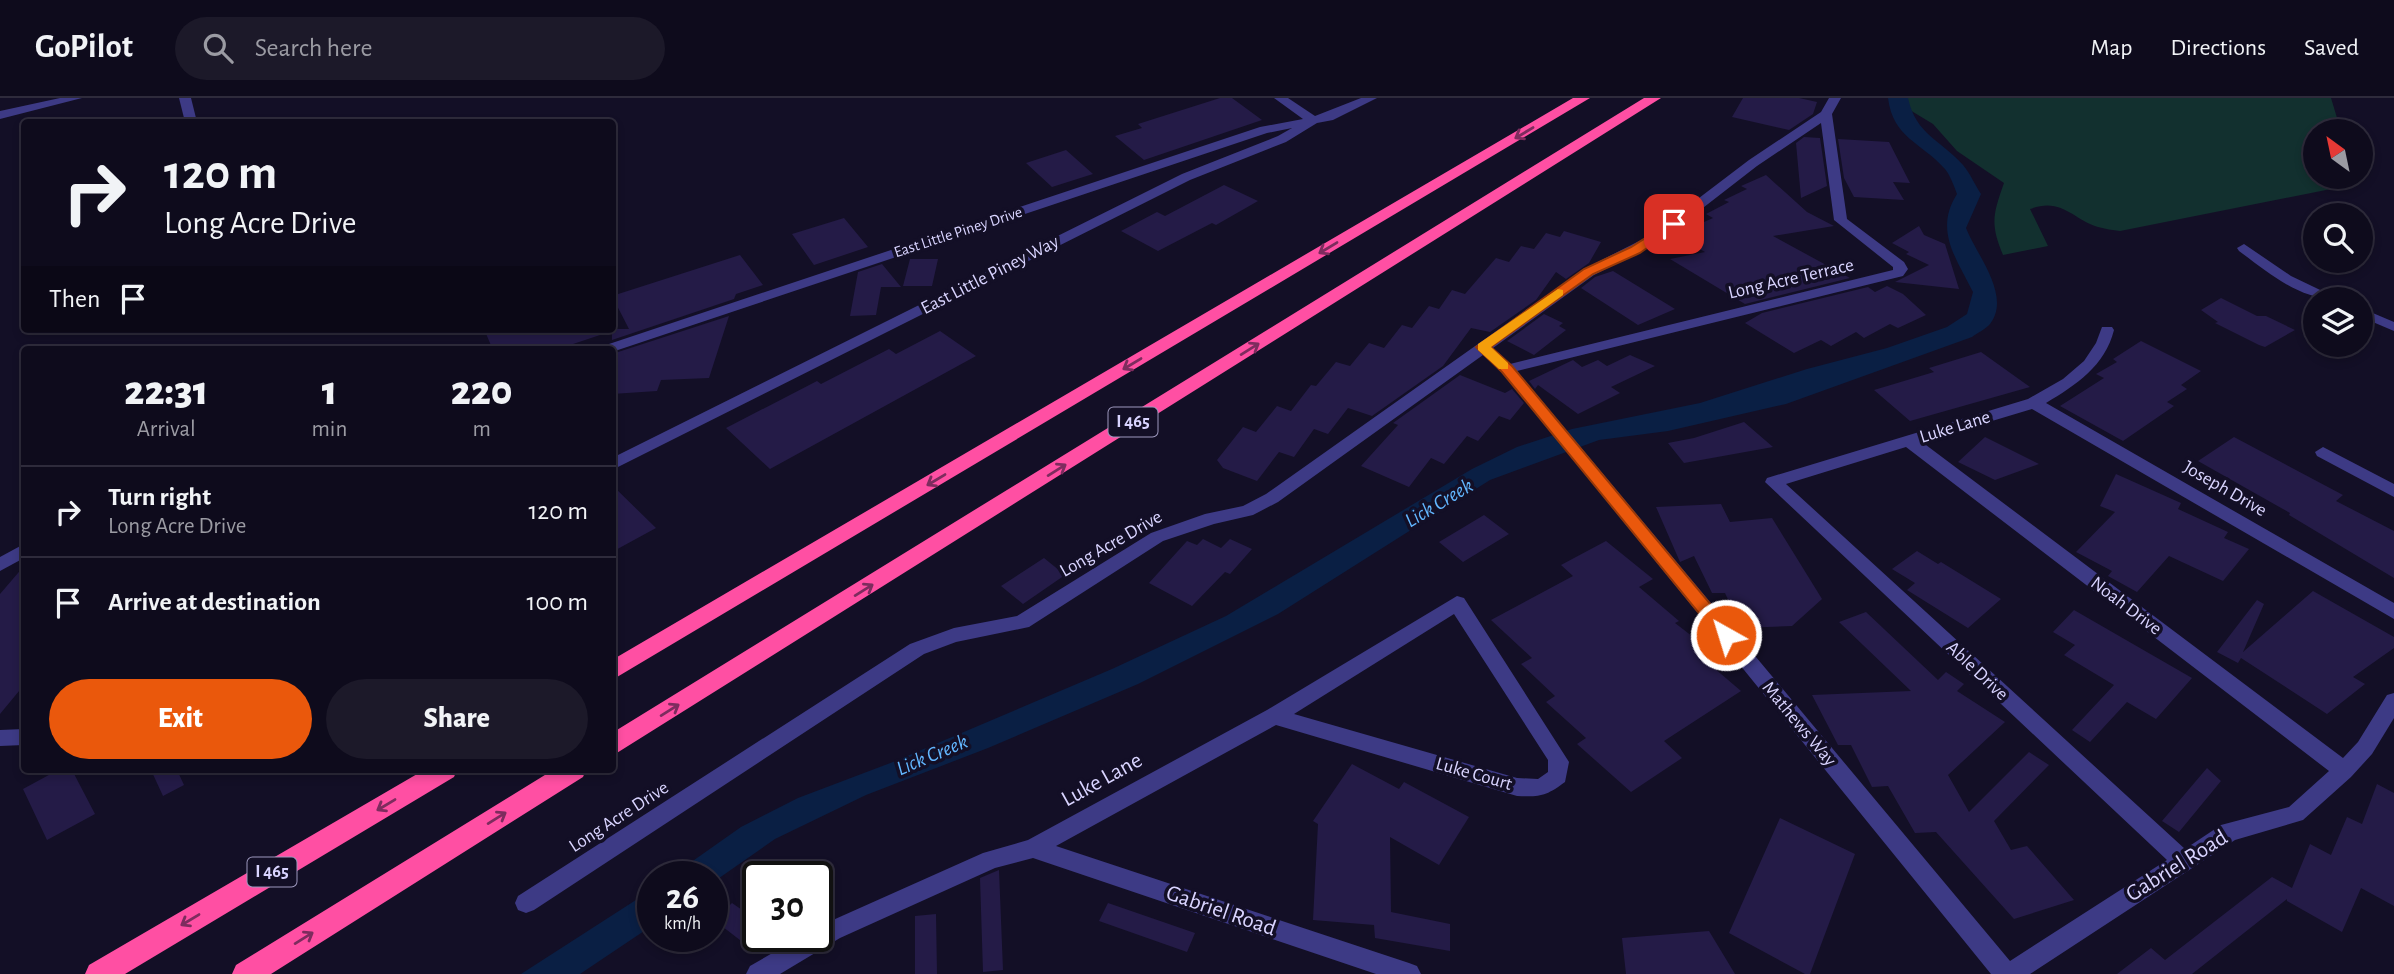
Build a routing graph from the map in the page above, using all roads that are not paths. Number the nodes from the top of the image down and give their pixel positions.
1 (76, 98) edge
2 (185, 98) edge
3 (1280, 98) edge
4 (1371, 98) edge
5 (1583, 98) edge
6 (1654, 98) edge
7 (1835, 98) edge
8 (1826, 114) junction
9 (0, 115) edge
10 (190, 119) edge
11 (1312, 120) junction
12 (1135, 173) junction
13 (1162, 189) junction
14 (2244, 248) dead end
15 (2304, 287) edge
16 (2373, 317) edge
17 (2394, 327) edge
18 (2107, 330) dead end
19 (616, 346) edge
20 (1483, 347) junction
21 (1507, 369) junction
22 (2034, 403) junction
23 (1909, 441) junction
24 (2323, 452) dead end
25 (616, 463) edge
26 (1773, 482) joint
27 (2394, 491) edge
28 (21, 552) edge
29 (0, 565) edge
30 (1457, 603) joint
31 (2394, 612) edge
32 (616, 669) edge
33 (2394, 701) edge
34 (1274, 716) junction
35 (21, 737) edge
36 (0, 738) edge
37 (616, 744) edge
38 (2344, 771) junction
39 (440, 773) edge
40 (569, 773) edge
41 (1033, 848) junction
42 (2182, 860) junction
43 (526, 903) dead end
44 (99, 974) edge
45 (246, 974) edge
46 (758, 974) edge
47 (1409, 974) edge
48 (2008, 974) edge

1 - 9 street
2 - 10 street
3 - 11 street
4 - 11 street, East Little Piney Way
5 -> 32 highway, I 465
37 -> 6 highway, I 465
7 - 8 street, Long Acre Drive
8 - 20 street, Long Acre Drive
8 - 21 street, Long Acre Terrace
11 - 12 street, East Little Piney Drive
11 - 13 street, East Little Piney Way
12 - 13 street
12 - 19 street, East Little Piney Drive
13 - 25 street, East Little Piney Way
14 - 15 street
16 - 17 street
18 - 22 street, Luke Lane
20 - 21 street, Mathews Way
20 - 43 street, Long Acre Drive
21 - 48 street, Mathews Way
22 - 23 street, Luke Lane
22 - 31 street, Joseph Drive
23 - 26 street, Luke Lane
23 - 38 street, Noah Drive
24 - 27 street
26 - 42 street, Able Drive
28 - 29 street
30 - 34 street, Luke Lane
30 - 34 street, Luke Court
33 - 38 street, Gabriel Road
34 - 41 street, Luke Lane
35 - 36 street
38 - 42 street, Gabriel Road
39 -> 44 highway, I 465
45 -> 40 highway
41 - 46 street, Luke Lane
41 - 47 street, Gabriel Road
42 - 48 street, Gabriel Road

